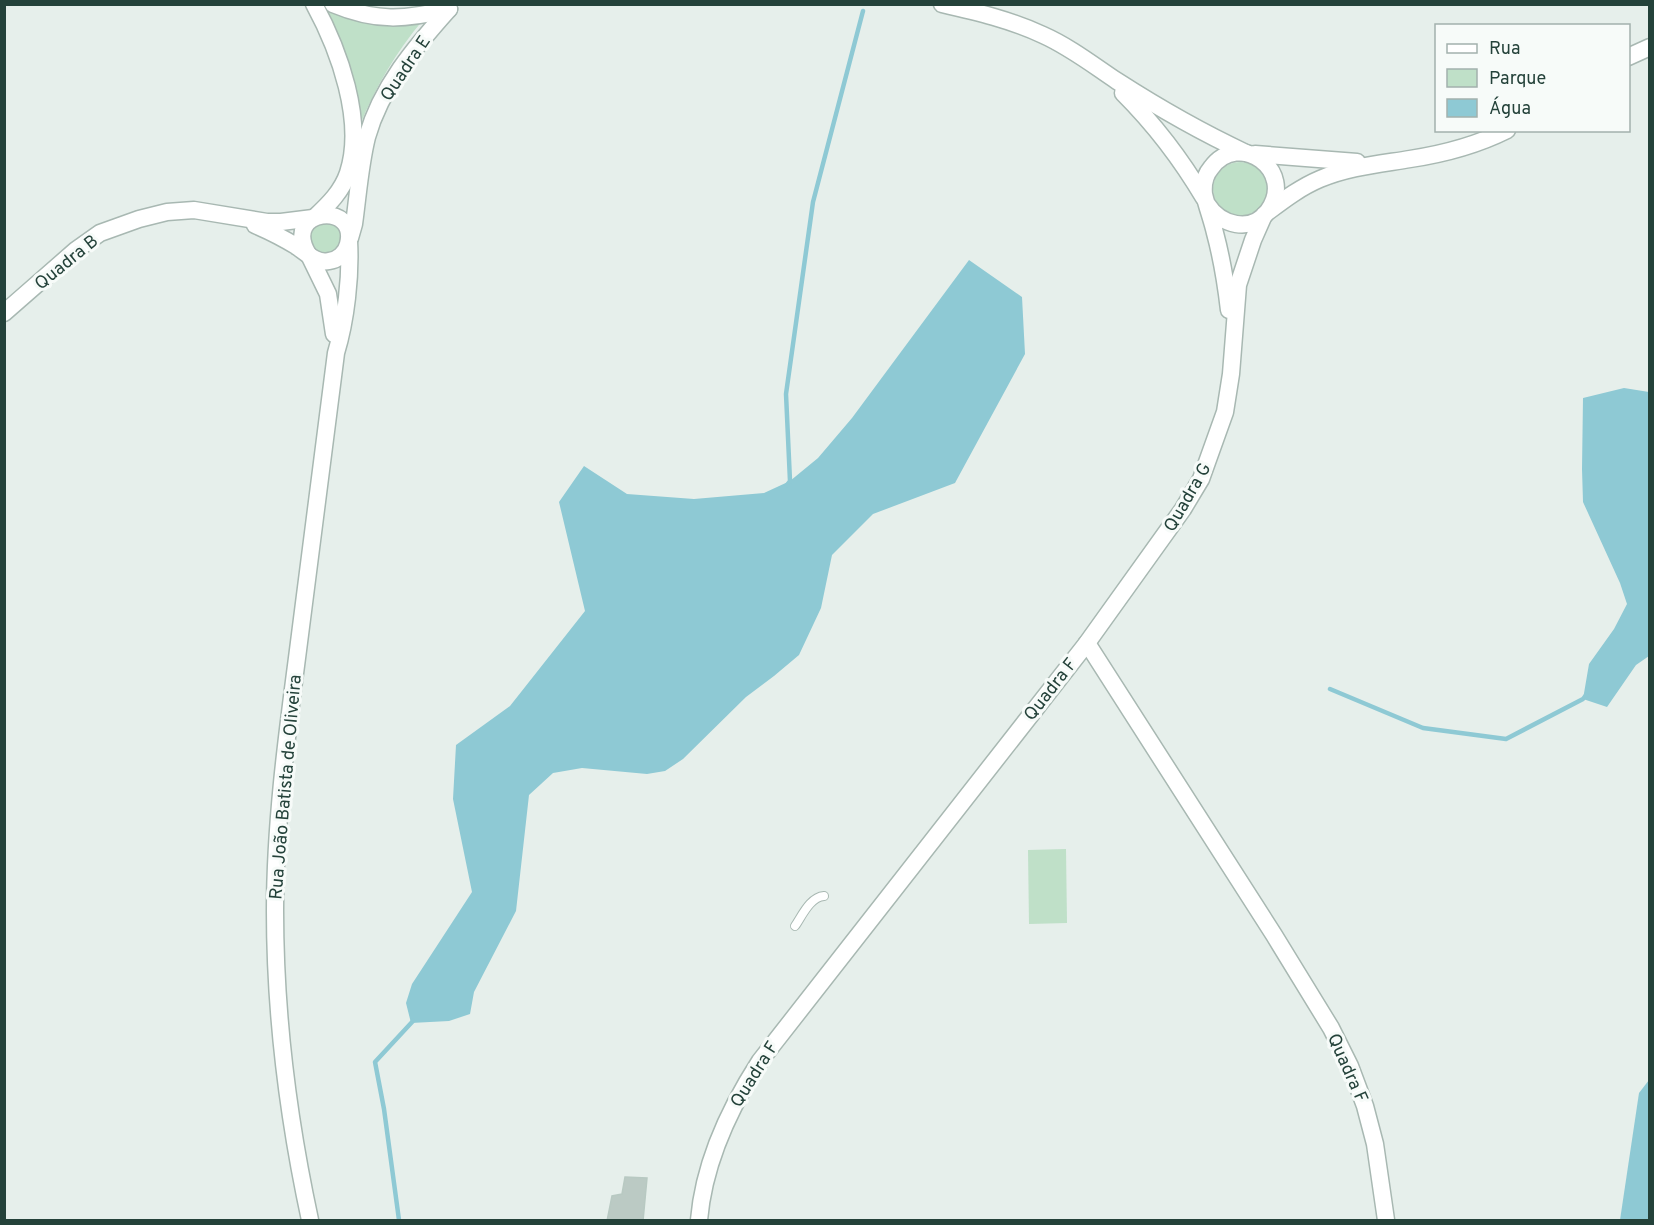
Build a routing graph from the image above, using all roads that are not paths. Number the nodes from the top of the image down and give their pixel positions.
1 (314, 4) edge
2 (333, 4) edge
3 (942, 4) edge
4 (452, 7) edge
5 (1650, 47) edge
6 (1630, 57) edge
7 (1099, 69) junction
8 (1502, 132) edge
9 (1247, 153) junction
10 (1379, 163) junction
11 (1206, 202) junction
12 (1266, 214) junction
13 (314, 217) junction
14 (241, 218) junction
15 (349, 239) junction
16 (309, 254) junction
17 (4, 314) edge
18 (1233, 329) junction
19 (336, 353) junction
20 (1087, 643) junction
21 (824, 896) dead end
22 (795, 926) dead end
23 (310, 1221) edge
24 (699, 1221) edge
25 (1386, 1221) edge

1 - 13 street, Quadra E
2 - 4 street
3 - 7 street
4 - 15 street, Quadra E
5 - 6 street
7 - 9 street
7 - 11 street
8 - 10 street
9 - 10 street
9 - 11 street
9 - 12 street
10 - 12 street
11 - 12 street
11 - 18 street, Quadra G
12 - 18 street, Quadra G
13 - 14 street, Quadra B
13 - 15 street
13 - 16 street
14 - 16 street, Quadra B
14 - 17 street, Quadra B
15 - 16 street
15 - 19 street, Rua João Batista de Oliveira
16 - 19 street, Rua João Batista de Oliveira
18 - 20 street, Quadra G
19 - 23 street, Rua João Batista de Oliveira
20 - 24 street, Quadra F
20 - 25 street, Quadra F
21 - 22 lane

